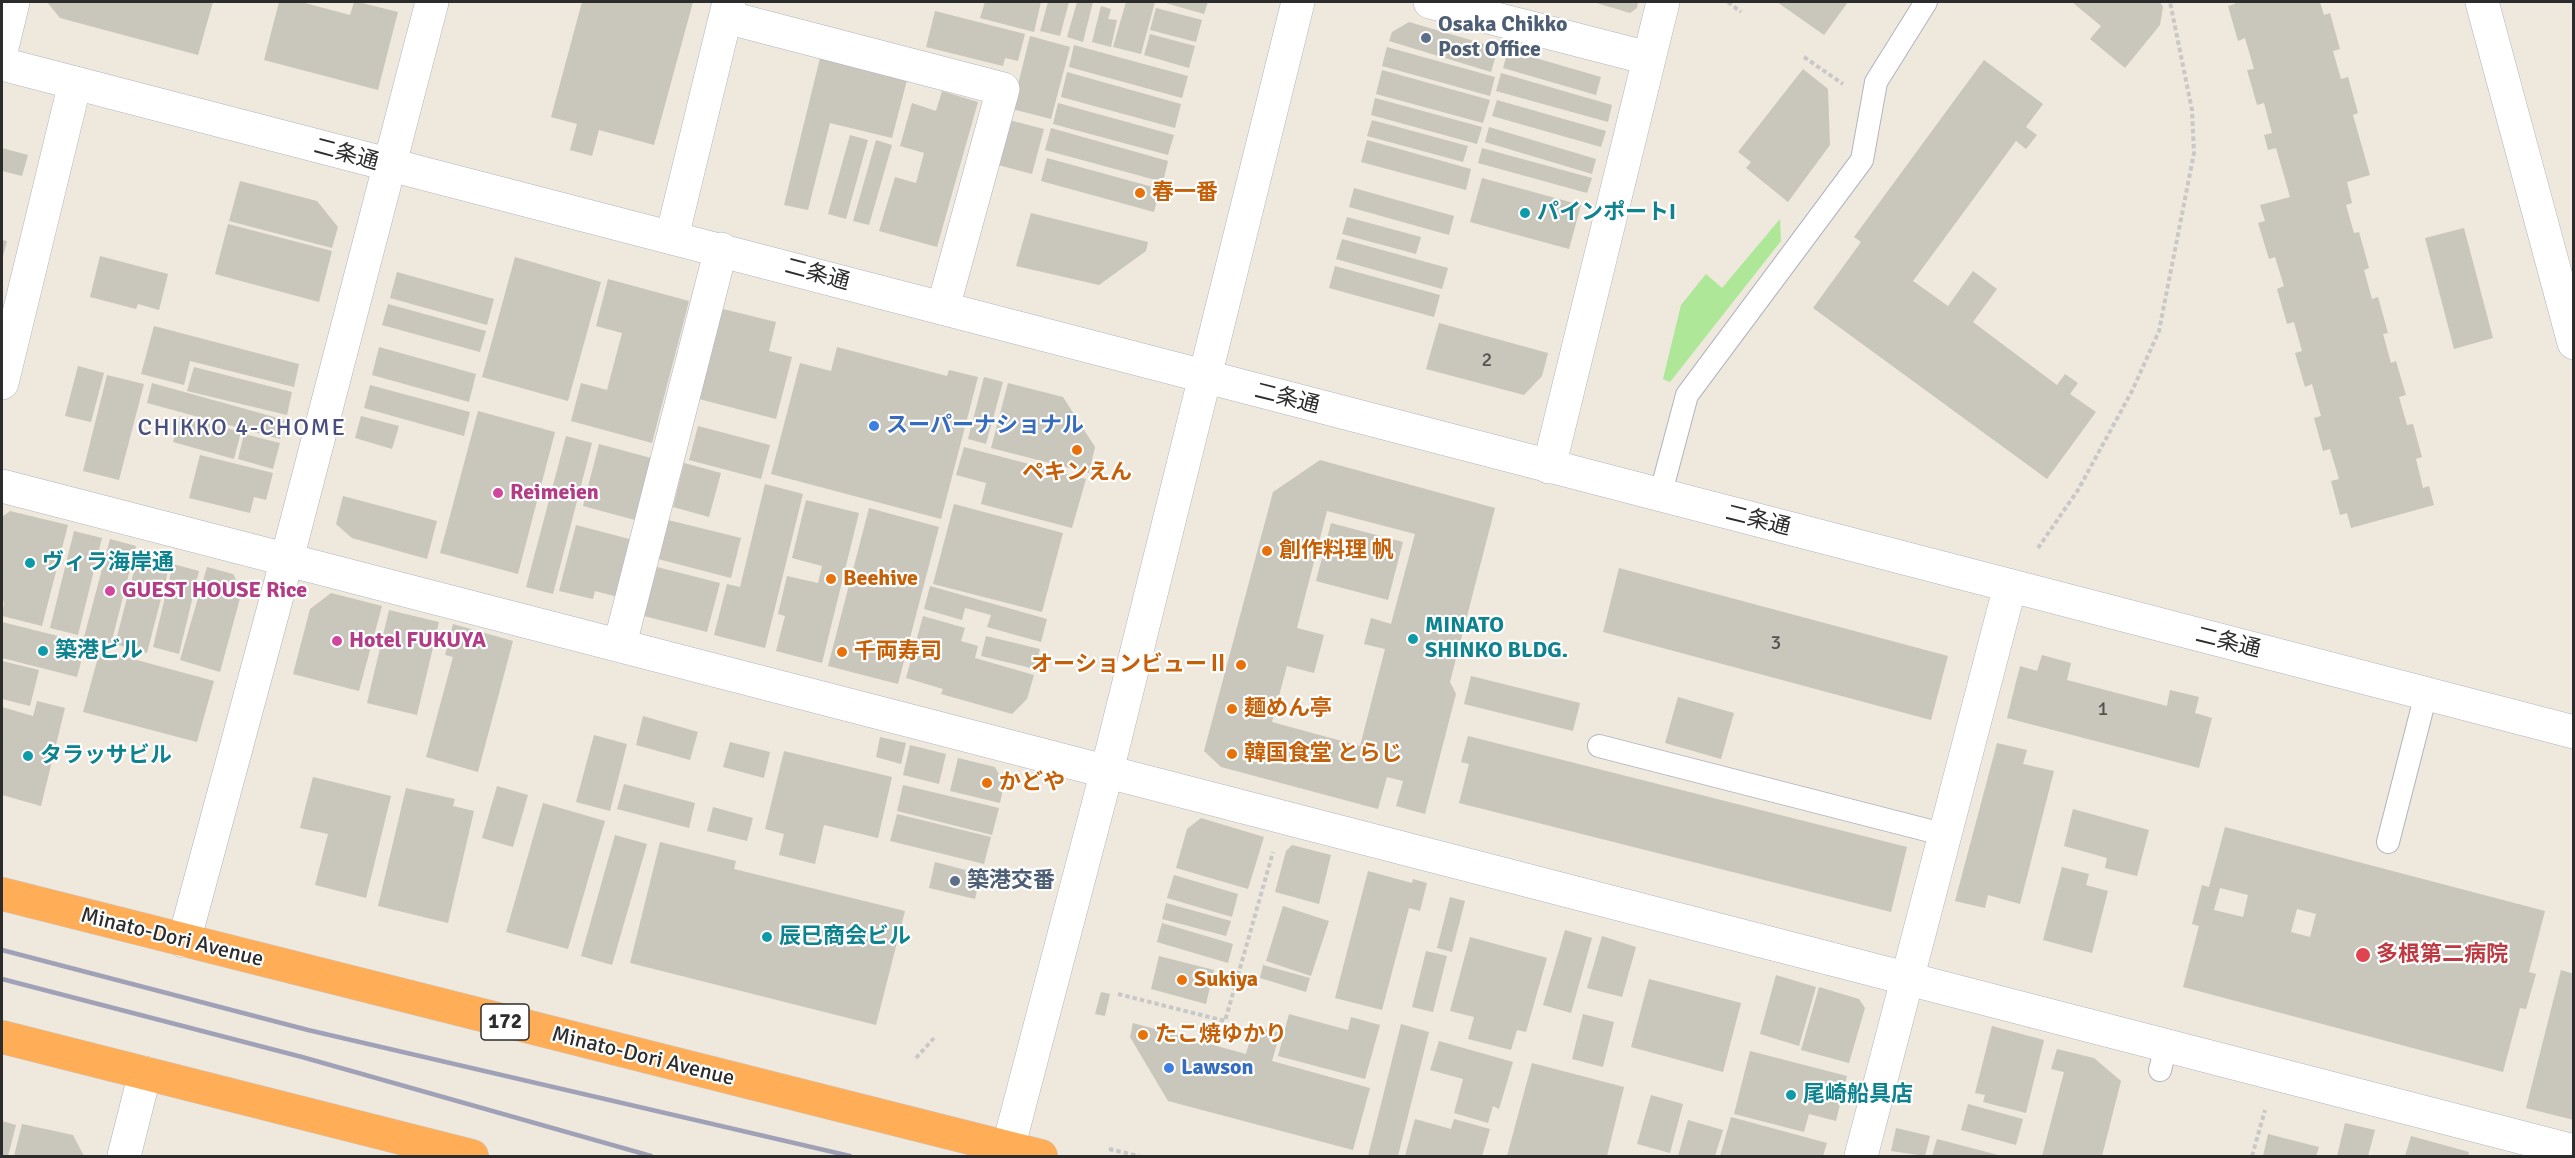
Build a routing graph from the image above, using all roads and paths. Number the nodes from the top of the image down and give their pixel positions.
1 (13, 2) edge
2 (432, 2) edge
3 (1298, 2) edge
4 (1430, 2) edge
5 (1664, 2) edge
6 (1728, 2) edge
7 (1926, 2) edge
8 (2170, 2) edge
9 (2482, 2) edge
10 (727, 9) edge
11 (1741, 12) dead end
12 (2, 48) edge
13 (1804, 57) dead end
14 (1648, 58) junction
15 (2, 64) edge
16 (75, 83) junction
17 (1872, 105) junction
18 (389, 166) junction
19 (672, 237) junction
20 (720, 249) junction
21 (943, 308) junction
22 (2574, 343) edge
23 (1205, 377) junction
24 (2, 383) edge
25 (1550, 467) junction
26 (2, 486) edge
27 (1660, 496) junction
28 (2038, 548) dead end
29 (287, 559) junction
30 (2010, 586) junction
31 (620, 644) junction
32 (2426, 694) junction
33 (2574, 732) edge
34 (1599, 746) dead end
35 (1107, 771) junction
36 (1283, 817) junction
37 (1946, 835) junction
38 (2388, 842) dead end
39 (2, 894) edge
40 (184, 941) junction
41 (1908, 980) junction
42 (1118, 994) dead end
43 (2, 1037) edge
44 (934, 1038) dead end
45 (916, 1058) dead end
46 (145, 1073) junction
47 (2275, 1074) junction
48 (1109, 1149) dead end
49 (2574, 1151) edge
50 (1007, 1152) edge
51 (124, 1156) edge
52 (472, 1156) edge
53 (1041, 1156) edge
54 (1140, 1156) edge
55 (1861, 1156) edge
56 (2252, 1156) edge

1 - 12 street
2 - 18 street
3 - 23 street
4 - 14 street
5 - 14 street
6 - 11 path
7 - 17 lane
8 - 28 path
9 - 22 street
10 - 19 street
10 - 21 street
13 - 17 path
14 - 25 street
15 - 16 street, 二条通
16 - 18 street, 二条通
16 - 24 street
17 - 27 lane
18 - 19 street, 二条通
18 - 29 street
19 - 20 street, 二条通
20 - 21 street, 二条通
20 - 31 street
21 - 23 street, 二条通
23 - 25 street, 二条通
23 - 35 street
25 - 27 street, 二条通
26 - 29 street
27 - 30 street, 二条通
29 - 31 street
29 - 40 street
30 - 32 street, 二条通
30 - 37 street
31 - 35 street
32 - 33 street, 二条通
32 - 38 lane
34 - 37 lane
35 - 36 street
35 - 50 street
36 - 41 street
36 - 42 path
37 - 41 street
39 - 40 highway, Minato-Dori Avenue / 172
40 - 50 highway, Minato-Dori Avenue / 172
41 - 47 street
41 - 55 street
43 - 46 highway
44 - 45 path
46 - 51 street
46 - 52 highway
47 - 49 street
47 - 56 path
48 - 54 path
50 - 53 highway, Minato-Dori Avenue / 172

